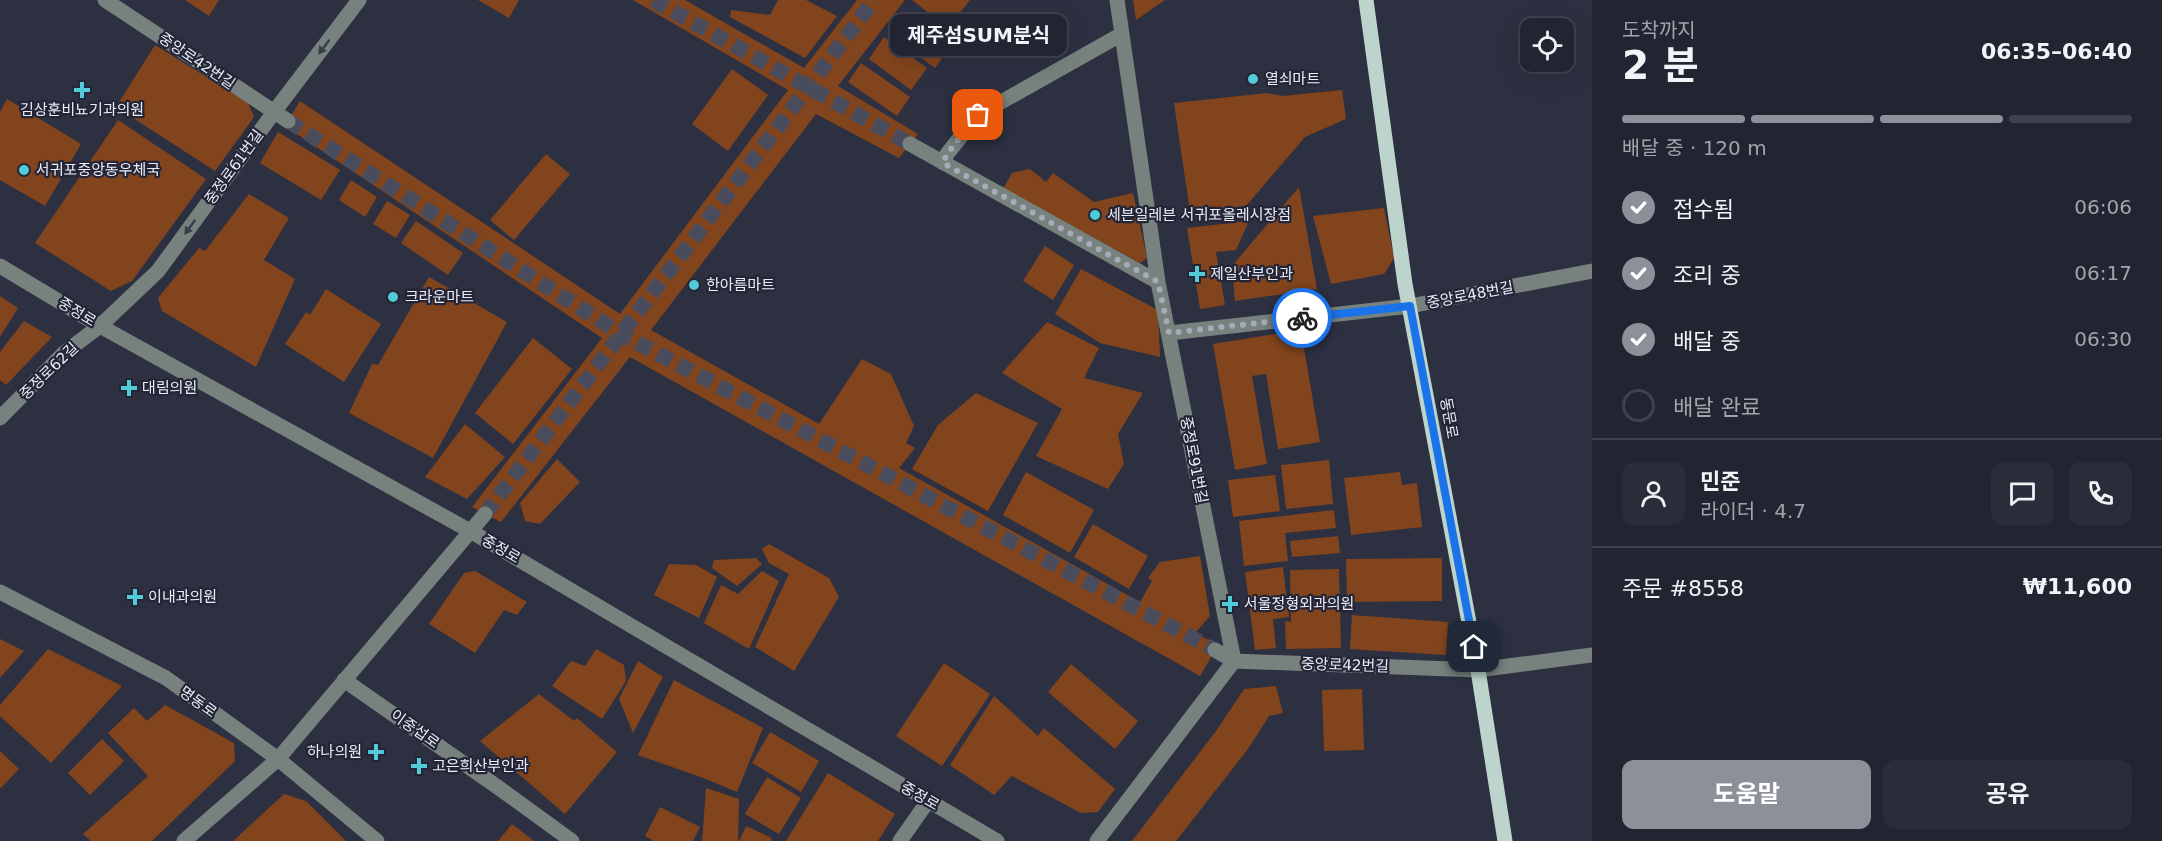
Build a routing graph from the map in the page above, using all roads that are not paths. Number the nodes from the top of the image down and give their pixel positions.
1 (105, 0) edge
2 (360, 0) edge
3 (1117, 0) edge
4 (1366, 0) edge
5 (1122, 34) junction
6 (274, 112) junction
7 (288, 121) tunnel mouth
8 (910, 144) tunnel mouth
9 (943, 163) junction
10 (0, 266) edge
11 (1592, 271) edge
12 (1158, 282) junction
13 (1410, 306) junction
14 (100, 326) junction
15 (1169, 333) junction
16 (0, 418) edge
17 (485, 514) tunnel mouth
18 (472, 532) junction
19 (0, 591) edge
20 (1215, 650) tunnel mouth
21 (1592, 655) edge
22 (1234, 661) junction
23 (1478, 670) junction
24 (345, 680) junction
25 (278, 759) junction
26 (928, 801) junction
27 (184, 841) edge
28 (377, 841) edge
29 (572, 841) edge
30 (900, 841) edge
31 (998, 841) edge
32 (1097, 841) edge
33 (1505, 841) edge

1 - 6 street, 중앙로42번길
2 -> 6 street, 중정로61번길
3 - 5 street, 중정로91번길
4 - 13 main road, 동문로
5 - 9 street
5 - 12 street, 중정로91번길
6 - 7 street, 중앙로42번길
6 -> 14 street, 중정로61번길
8 - 9 street
9 - 12 street
10 - 14 street, 중정로
11 - 13 street, 중앙로48번길
12 - 15 street, 중정로91번길
13 - 15 street, 중앙로48번길
13 - 23 main road, 동문로
14 - 16 street, 중정로62길
14 - 18 street, 중정로
15 - 22 street, 중정로91번길
17 - 18 street
18 - 24 street
18 - 26 street, 중정로
19 - 25 street, 명동로
20 - 22 street, 중앙로42번길
21 - 23 street, 중앙로42번길
22 - 23 street, 중앙로42번길
22 - 32 street
23 - 33 main road, 동문로
24 - 25 street
24 - 29 street, 이중섭로
25 - 27 street
25 - 28 street, 명동로
26 - 30 street
26 - 31 street, 중정로

